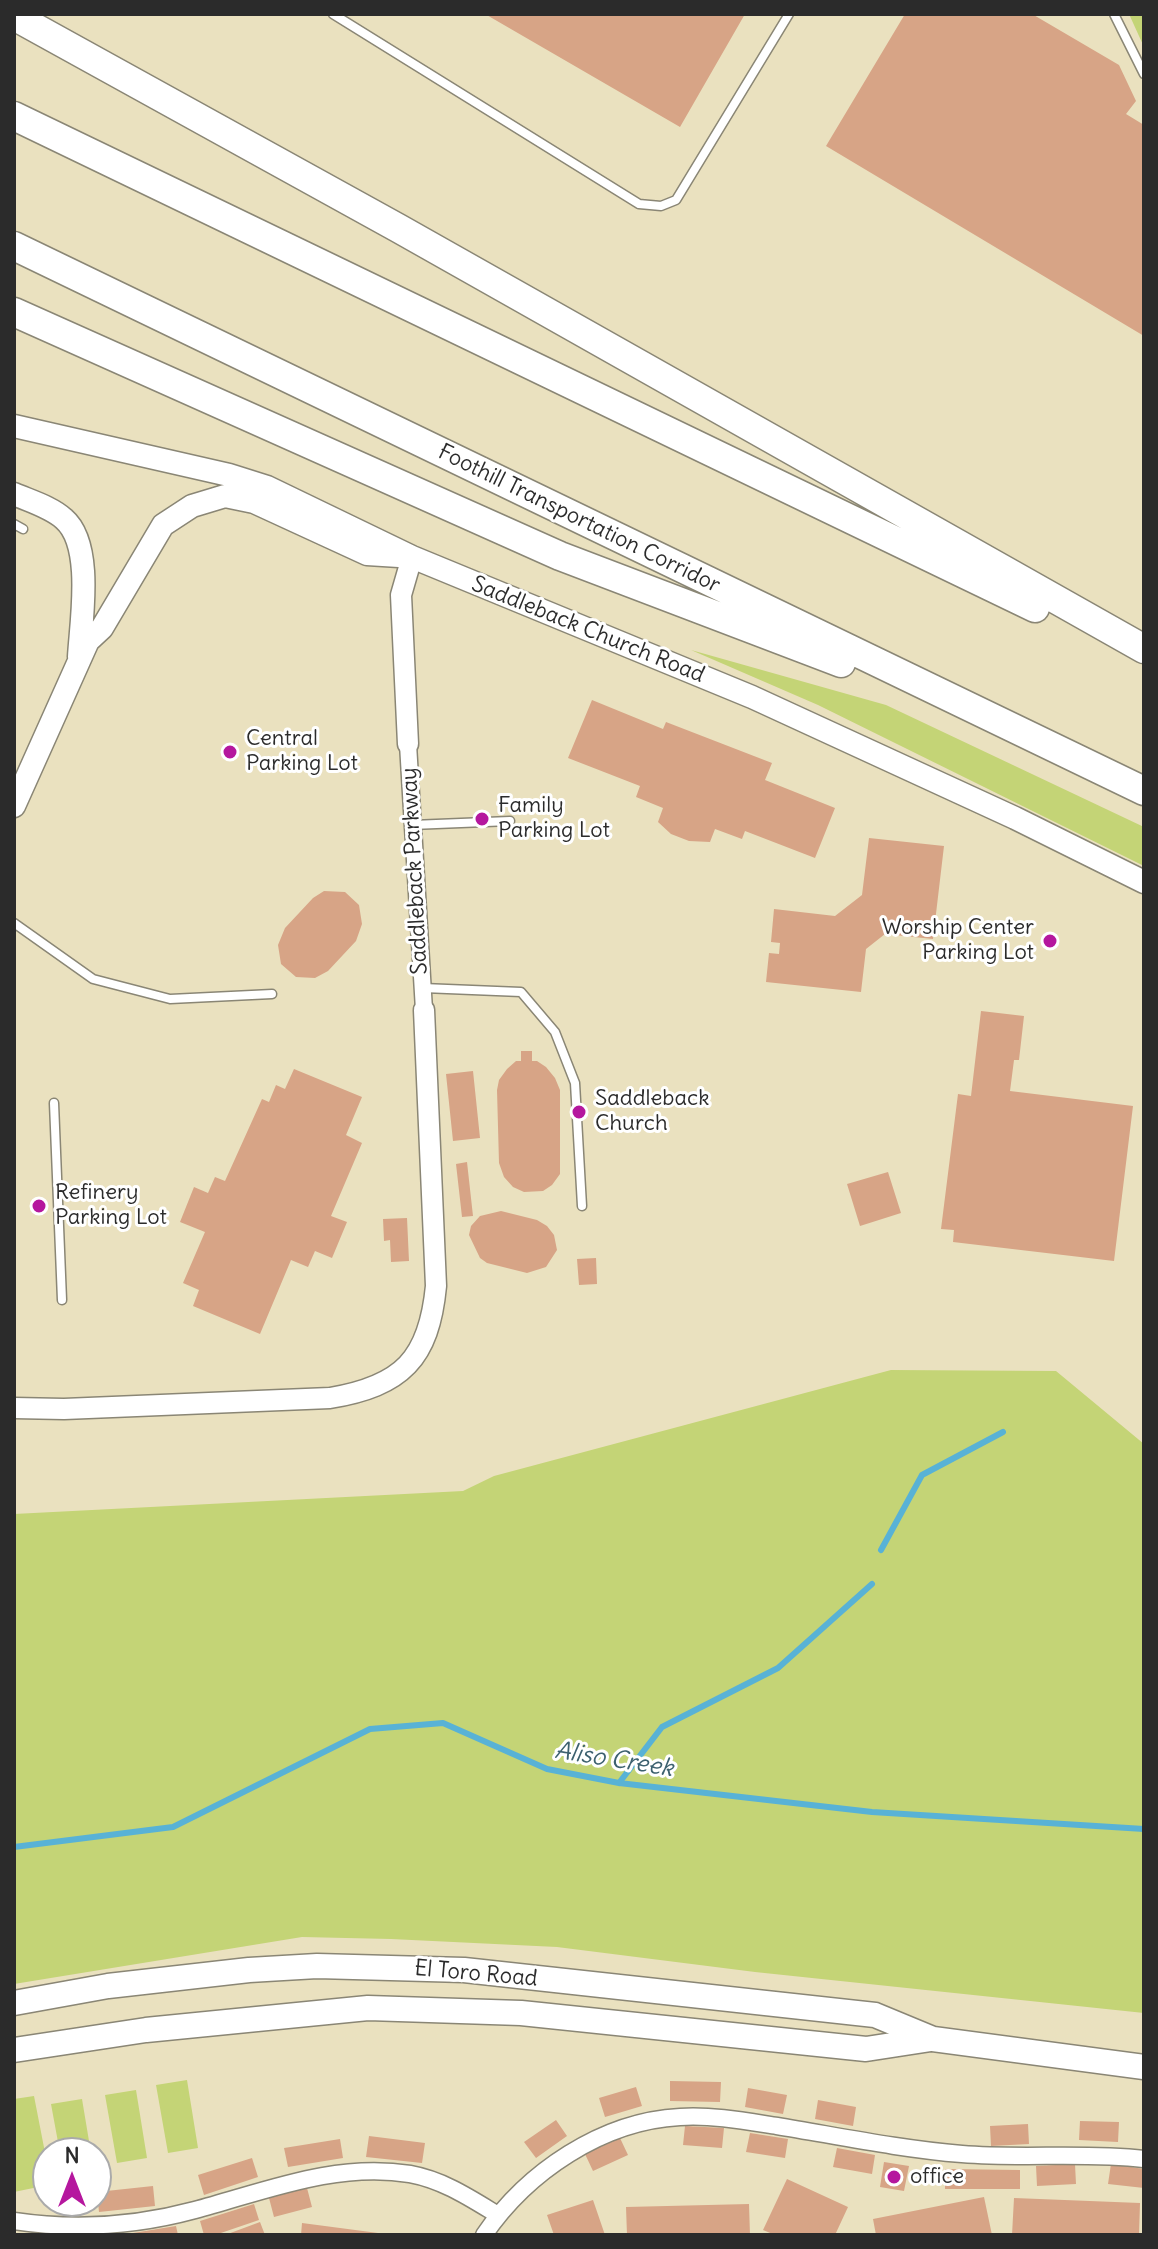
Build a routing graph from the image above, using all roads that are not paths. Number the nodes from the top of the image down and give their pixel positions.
1 (333, 14) edge
2 (789, 14) edge
3 (1114, 14) edge
4 (14, 16) edge
5 (1144, 74) edge
6 (14, 116) edge
7 (14, 246) edge
8 (14, 312) edge
9 (14, 426) edge
10 (14, 494) edge
11 (14, 524) edge
12 (23, 529) dead end
13 (412, 557) junction
14 (1144, 649) edge
15 (1144, 660) edge
16 (78, 662) junction
17 (1026, 734) junction
18 (408, 744) joint
19 (1144, 791) edge
20 (14, 806) edge
21 (510, 821) dead end
22 (411, 825) junction
23 (1144, 882) edge
24 (14, 923) edge
25 (423, 988) junction
26 (272, 994) dead end
27 (424, 1010) joint
28 (54, 1103) dead end
29 (582, 1206) dead end
30 (62, 1300) dead end
31 (14, 1408) edge
32 (14, 2003) edge
33 (933, 2039) junction
34 (14, 2050) edge
35 (1144, 2067) edge
36 (1144, 2159) edge
37 (498, 2215) junction
38 (14, 2221) edge
39 (484, 2235) edge

1 - 2 lane
3 - 5 lane
4 - 14 highway
6 - 15 highway
7 - 17 highway, Foothill Transportation Corridor
8 - 17 highway
9 - 13 main road, Saddleback Church Road
10 - 16 main road
11 - 12 lane
13 - 16 main road
13 - 18 street, Saddleback Parkway
13 - 23 main road, Saddleback Church Road
16 - 20 main road
17 - 19 highway, Foothill Transportation Corridor
18 - 22 street, Saddleback Parkway
21 - 22 lane
22 - 25 street, Saddleback Parkway
24 - 26 lane
25 - 27 street, Saddleback Parkway
25 - 29 lane
27 - 31 street, Saddleback Parkway
28 - 30 lane
32 - 33 main road, El Toro Road
33 - 34 main road, El Toro Road
33 - 35 main road, El Toro Road
36 - 37 street
37 - 38 street
37 - 39 street

